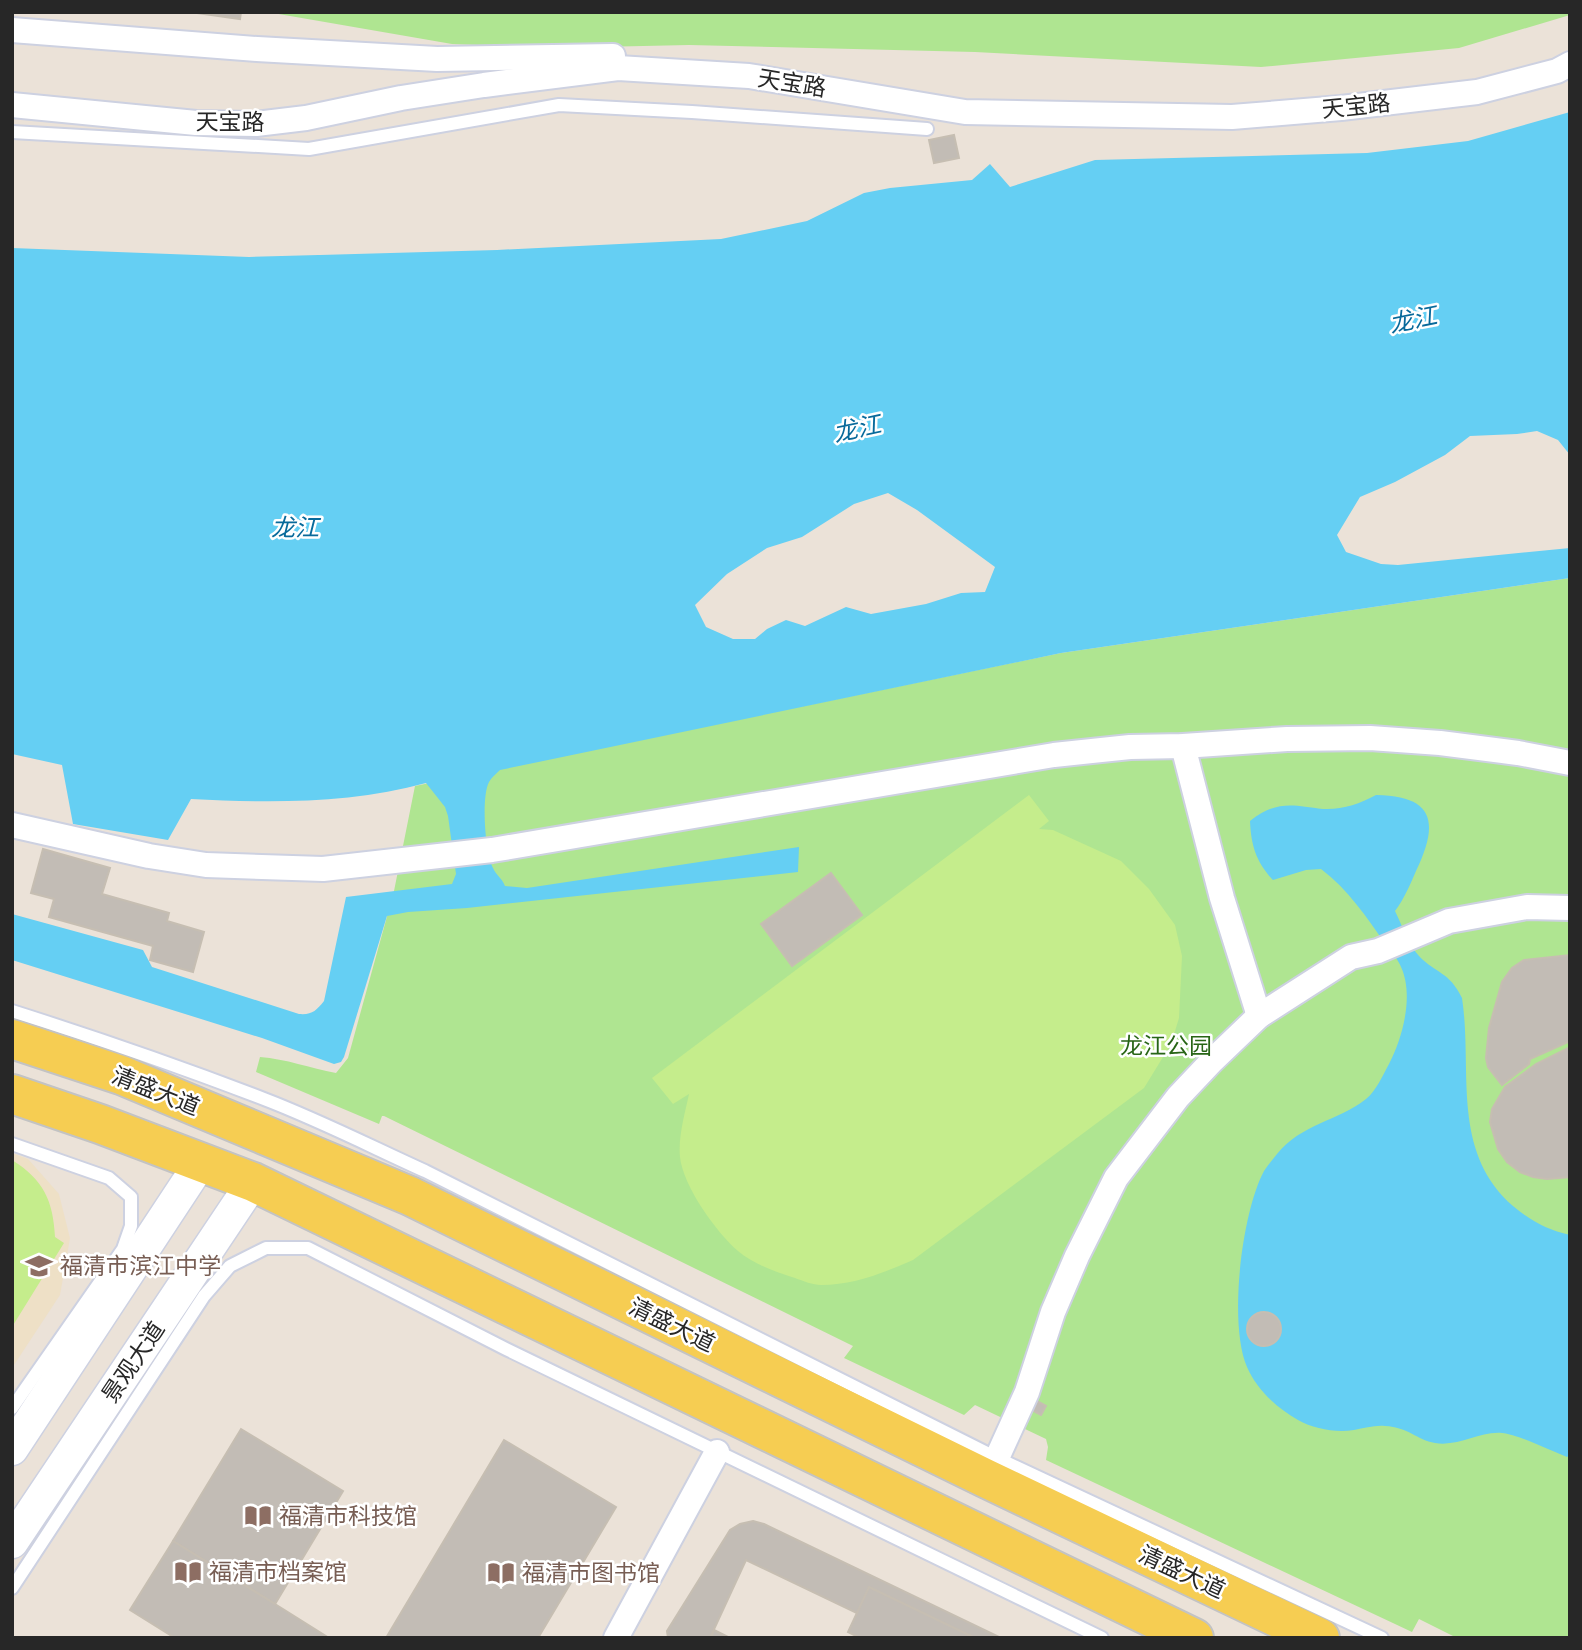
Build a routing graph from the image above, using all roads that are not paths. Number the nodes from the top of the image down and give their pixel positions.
1 (12, 30) edge
2 (1570, 47) edge
3 (1570, 64) edge
4 (12, 105) edge
5 (927, 129) dead end
6 (12, 132) edge
7 (1183, 746) junction
8 (1570, 763) edge
9 (12, 825) edge
10 (1570, 908) edge
11 (12, 1011) edge
12 (1259, 1016) junction
13 (12, 1039) edge
14 (12, 1094) edge
15 (12, 1144) edge
16 (201, 1162) junction
17 (253, 1182) junction
18 (12, 1408) edge
19 (12, 1449) edge
20 (717, 1452) junction
21 (991, 1468) junction
22 (12, 1542) edge
23 (12, 1588) edge
24 (616, 1638) edge
25 (1102, 1638) edge
26 (1194, 1638) edge
27 (1320, 1638) edge
28 (1382, 1638) edge

1 - 2 street, 天宝路
3 - 4 street, 天宝路
5 - 6 lane
7 - 8 street
7 - 9 street
7 - 12 street
10 - 12 street
11 - 21 lane
12 - 21 street
13 - 21 main road, 清盛大道
14 - 16 main road
15 - 18 lane
16 - 17 main road
16 - 19 street
17 - 22 street, 景观大道
17 - 26 main road
20 - 23 lane
20 - 24 street
20 - 25 lane
21 - 27 main road, 清盛大道
21 - 28 lane

